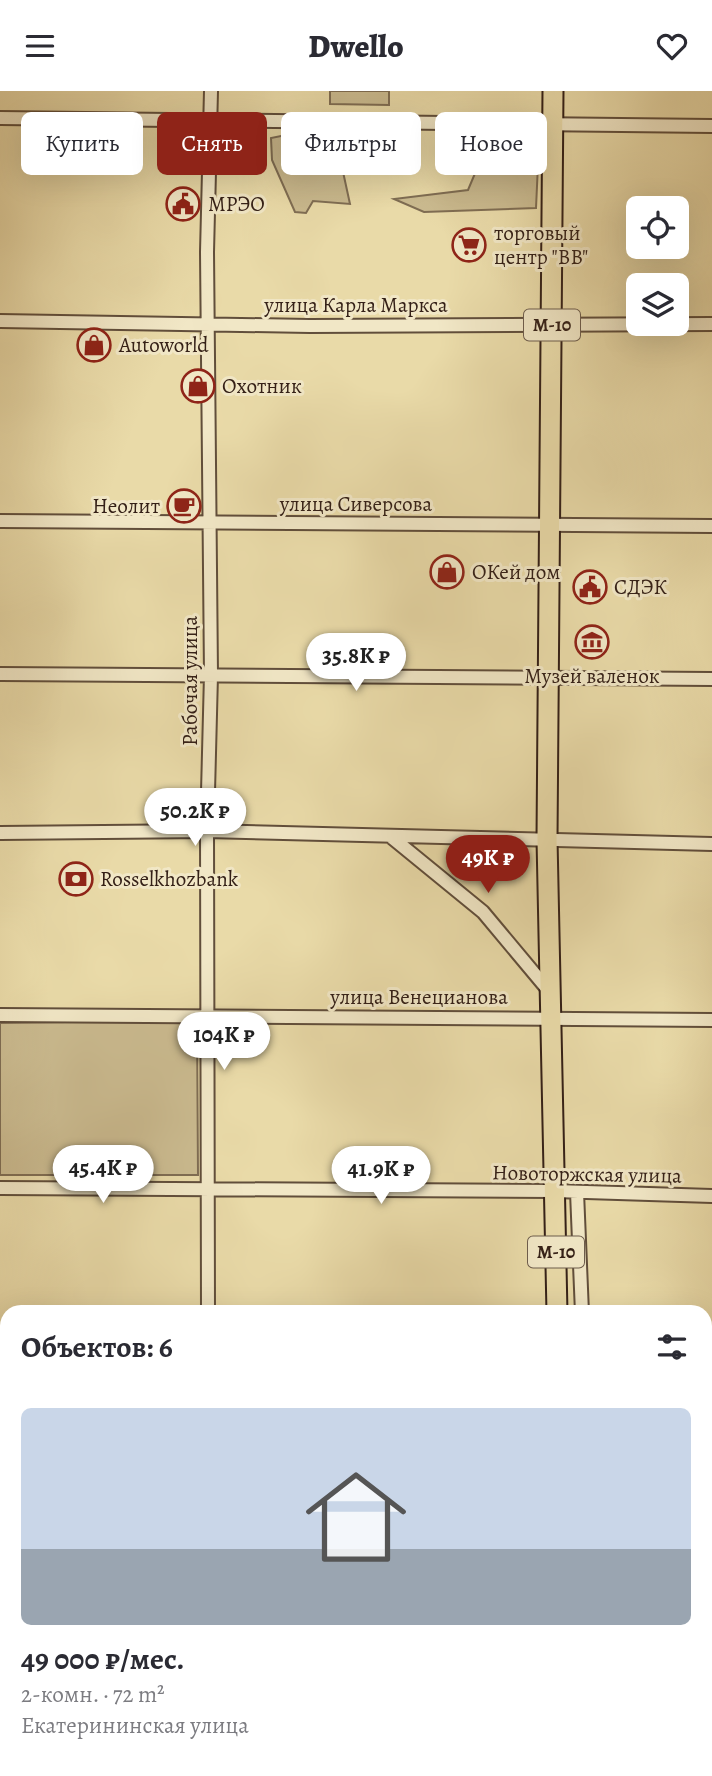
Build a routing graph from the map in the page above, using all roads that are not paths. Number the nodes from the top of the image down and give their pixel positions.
1 (211, 91) edge
2 (554, 91) edge
3 (210, 112) edge
4 (0, 118) edge
5 (157, 119) edge
6 (267, 121) edge
7 (553, 125) junction
8 (712, 127) edge
9 (209, 175) edge
10 (0, 321) edge
11 (207, 324) junction
12 (712, 324) edge
13 (552, 325) junction
14 (0, 521) edge
15 (210, 523) junction
16 (550, 524) junction
17 (712, 526) edge
18 (0, 674) edge
19 (211, 675) junction
20 (549, 679) junction
21 (712, 679) edge
22 (207, 831) junction
23 (0, 833) edge
24 (390, 836) junction
25 (547, 839) junction
26 (712, 844) edge
27 (549, 991) junction
28 (207, 1014) junction
29 (0, 1015) edge
30 (550, 1017) junction
31 (712, 1020) edge
32 (0, 1188) edge
33 (207, 1188) junction
34 (555, 1191) junction
35 (577, 1192) junction
36 (712, 1196) edge
37 (208, 1305) edge
38 (557, 1305) edge
39 (582, 1305) edge

1 - 3 street, Рабочая улица
2 - 7 highway, М-10
4 - 5 street
6 - 7 street
7 - 8 street
7 - 13 highway, М-10
9 - 11 street, Рабочая улица
10 - 11 street, улица Карла Маркса
11 - 13 street, улица Карла Маркса
11 - 15 street, Рабочая улица
12 - 13 street, улица Карла Маркса
13 - 16 highway, М-10
14 - 15 street, улица Сиверсова
15 - 16 street, улица Сиверсова
15 - 19 street, Рабочая улица
16 - 17 street, улица Сиверсова
16 - 20 highway, М-10
18 - 19 street
19 - 20 street
19 - 22 street, Рабочая улица
20 - 21 street
20 - 25 highway, М-10
22 - 23 street
22 - 24 street
22 - 28 street, Рабочая улица
24 - 25 street
24 - 27 street
25 - 26 street
25 - 27 highway, М-10
27 - 30 highway, М-10
28 - 29 street, улица Венецианова
28 - 30 street, улица Венецианова
28 - 33 street, Рабочая улица
30 - 31 street, улица Венецианова
30 - 34 highway, М-10
32 - 33 street, Новоторжская улица
33 - 34 street, Новоторжская улица
33 - 37 street, Рабочая улица
34 - 35 street, Новоторжская улица
34 - 38 highway, М-10
35 - 36 street, Новоторжская улица
35 - 39 street

